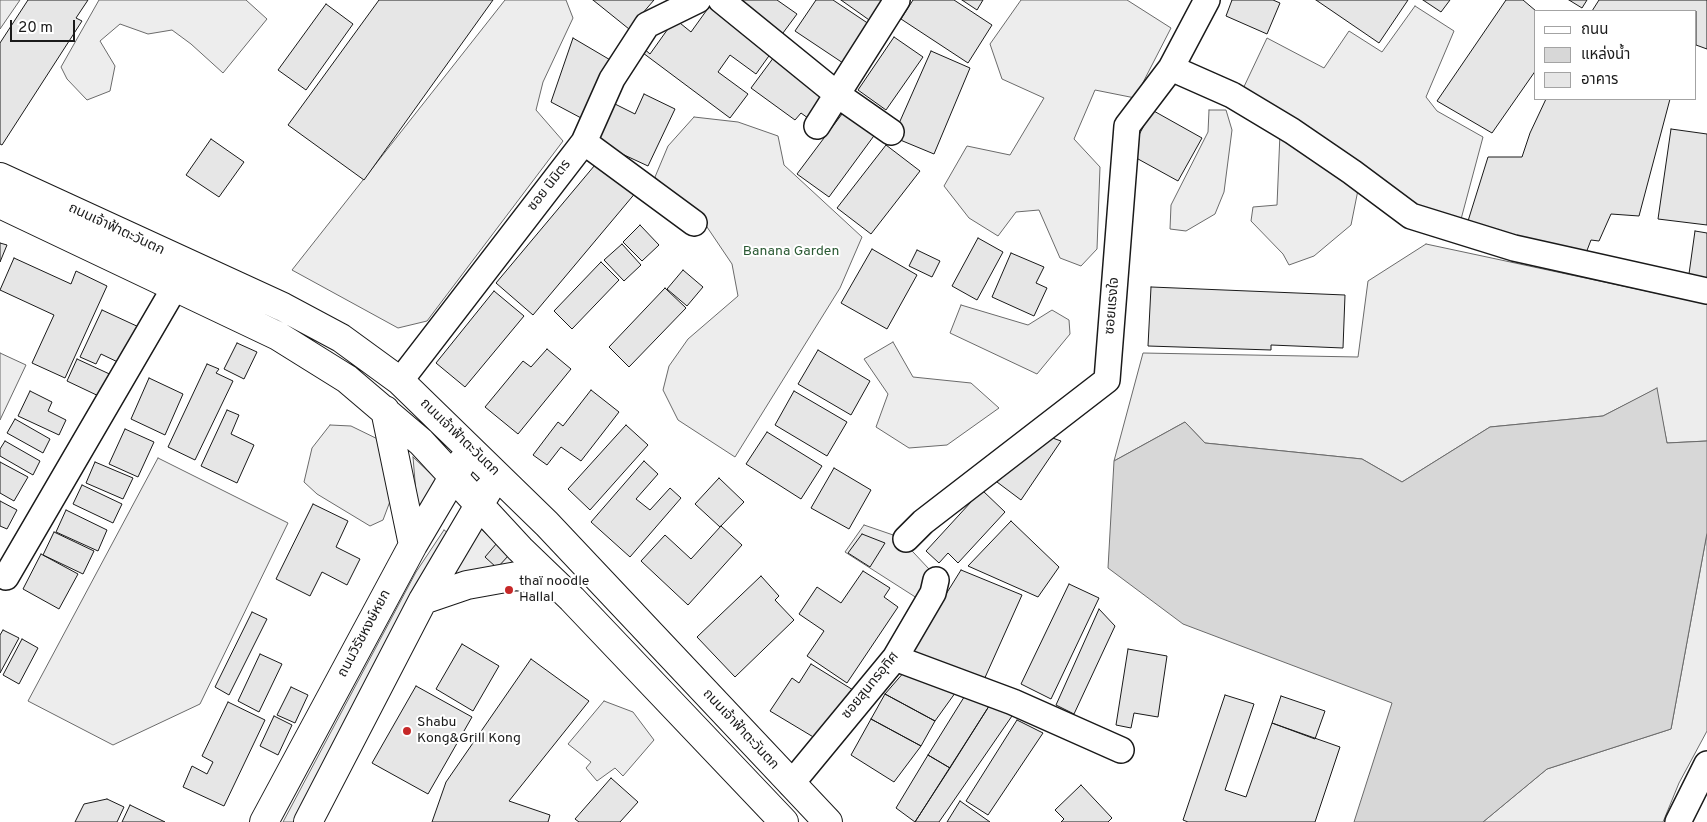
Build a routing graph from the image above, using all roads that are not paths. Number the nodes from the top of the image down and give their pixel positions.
1 (698, 0) edge
2 (721, 0) edge
3 (897, 0) edge
4 (1206, 0) edge
5 (1171, 68) junction
6 (838, 95) junction
7 (817, 126) dead end
8 (891, 132) dead end
9 (584, 142) junction
10 (0, 177) edge
11 (0, 204) edge
12 (694, 223) dead end
13 (175, 287) junction
14 (1707, 290) edge
15 (400, 381) junction
16 (384, 410) junction
17 (470, 450) junction
18 (497, 476) junction
19 (453, 477) junction
20 (479, 504) junction
21 (906, 539) dead end
22 (413, 544) junction
23 (6, 577) dead end
24 (936, 580) dead end
25 (572, 599) junction
26 (423, 600) junction
27 (896, 658) junction
28 (1122, 750) dead end
29 (1707, 764) edge
30 (791, 784) junction
31 (264, 822) edge
32 (308, 822) edge
33 (784, 822) edge
34 (828, 822) edge
35 (1678, 822) edge

1 - 9 street, ซอย นิมิตร
2 - 6 street
3 - 6 street
4 - 5 street, ซอยแรงใจ
5 - 14 street
5 - 21 street, ซอยแรงใจ
6 - 7 street
6 - 8 street
9 - 12 street
9 - 15 street, ซอย นิมิตร
10 - 15 main road, ถนนเจ้าฟ้าตะวันตก
11 - 13 main road, ถนนเจ้าฟ้าตะวันตก
13 - 16 main road, ถนนเจ้าฟ้าตะวันตก
13 - 23 street
15 - 17 main road, ถนนเจ้าฟ้าตะวันตก
16 - 19 main road, ถนนเจ้าฟ้าตะวันตก
16 - 22 main road
17 - 18 main road, ถนนเจ้าฟ้าตะวันตก
17 - 19 main road, ถนนวิรัชหงษ์หยก
18 - 20 main road
18 - 30 main road, ถนนเจ้าฟ้าตะวันตก
19 - 20 main road, ถนนเจ้าฟ้าตะวันตก
19 - 22 main road, ถนนวิรัชหงษ์หยก
20 - 25 main road, ถนนเจ้าฟ้าตะวันตก
20 - 26 main road
22 - 31 main road, ถนนวิรัชหงษ์หยก
24 - 27 street, ซอยสุนทรอุทิศ
25 - 26 main road
25 - 33 main road, ถนนเจ้าฟ้าตะวันตก
26 - 32 main road
27 - 28 street
27 - 30 street, ซอยสุนทรอุทิศ
29 - 35 street
30 - 34 main road, ถนนเจ้าฟ้าตะวันตก

